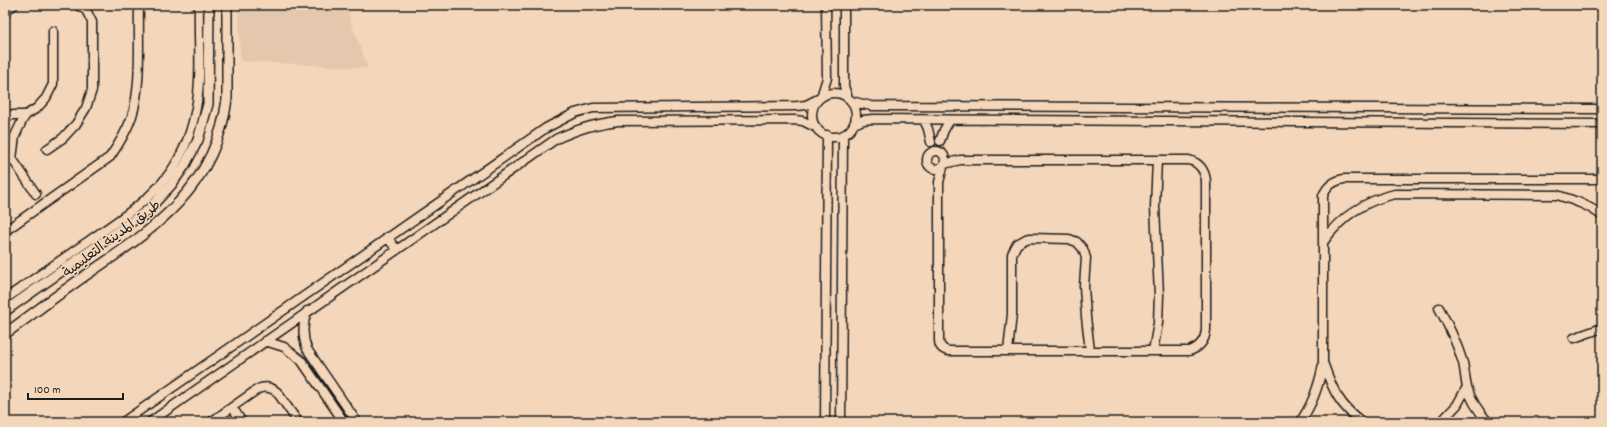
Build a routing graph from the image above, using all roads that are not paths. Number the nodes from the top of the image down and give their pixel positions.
1 (14, 5) edge
2 (76, 5) edge
3 (139, 5) edge
4 (199, 5) edge
5 (209, 5) edge
6 (227, 5) edge
7 (826, 5) edge
8 (844, 5) edge
9 (5, 14) edge
10 (53, 32) dead end
11 (820, 98) junction
12 (850, 99) junction
13 (1602, 109) edge
14 (5, 115) edge
15 (26, 115) junction
16 (924, 120) junction
17 (950, 120) junction
18 (854, 124) junction
19 (1602, 124) edge
20 (817, 128) junction
21 (826, 135) junction
22 (843, 135) junction
23 (5, 148) edge
24 (47, 148) dead end
25 (937, 148) junction
26 (12, 159) junction
27 (960, 160) junction
28 (1157, 160) junction
29 (944, 165) junction
30 (932, 168) junction
31 (1602, 179) edge
32 (938, 182) junction
33 (36, 194) dead end
34 (1602, 216) edge
35 (5, 231) edge
36 (387, 237) junction
37 (1324, 241) junction
38 (397, 250) junction
39 (5, 299) edge
40 (1439, 308) dead end
41 (5, 312) edge
42 (307, 312) junction
43 (1602, 328) edge
44 (5, 334) edge
45 (1574, 338) dead end
46 (265, 341) junction
47 (1008, 351) junction
48 (1090, 351) junction
49 (1153, 351) junction
50 (1323, 364) junction
51 (1467, 387) junction
52 (232, 407) junction
53 (214, 421) edge
54 (123, 422) edge
55 (150, 422) edge
56 (242, 422) edge
57 (298, 422) edge
58 (344, 422) edge
59 (357, 422) edge
60 (825, 422) edge
61 (841, 422) edge
62 (1300, 422) edge
63 (1362, 422) edge
64 (1441, 422) edge
65 (1488, 422) edge

1 - 9 street
2 - 24 street
3 - 35 street
4 - 39 street
5 - 41 street, طريق المدينة التعليمية
6 - 44 street, طريق المدينة التعليمية
7 - 11 street
8 - 12 street
10 - 15 street
11 - 12 street
11 - 20 street
11 - 36 street
12 - 13 street
12 - 18 street
14 - 15 street
15 - 26 street
16 - 17 street
16 - 18 street
16 - 25 street
17 - 19 street
17 - 25 street
18 - 22 street
20 - 21 street
20 - 38 street
21 - 22 street
21 - 60 street
22 - 61 street
23 - 26 street
25 - 27 street
25 - 29 street
25 - 30 street
26 - 33 street
27 - 28 street
27 - 29 street
28 - 49 street
28 - 49 street
29 - 30 street
29 - 32 street
30 - 32 street
31 - 37 street
32 - 47 street
34 - 37 street
36 - 38 street
36 - 54 street
37 - 50 street
38 - 42 street
40 - 51 street
42 - 46 street
42 - 59 street
43 - 45 street
46 - 55 street
46 - 58 street
47 - 48 street
47 - 48 street
48 - 49 street
50 - 62 street
50 - 63 street
51 - 64 street
51 - 65 street
52 - 53 street
52 - 56 street
52 - 57 street

